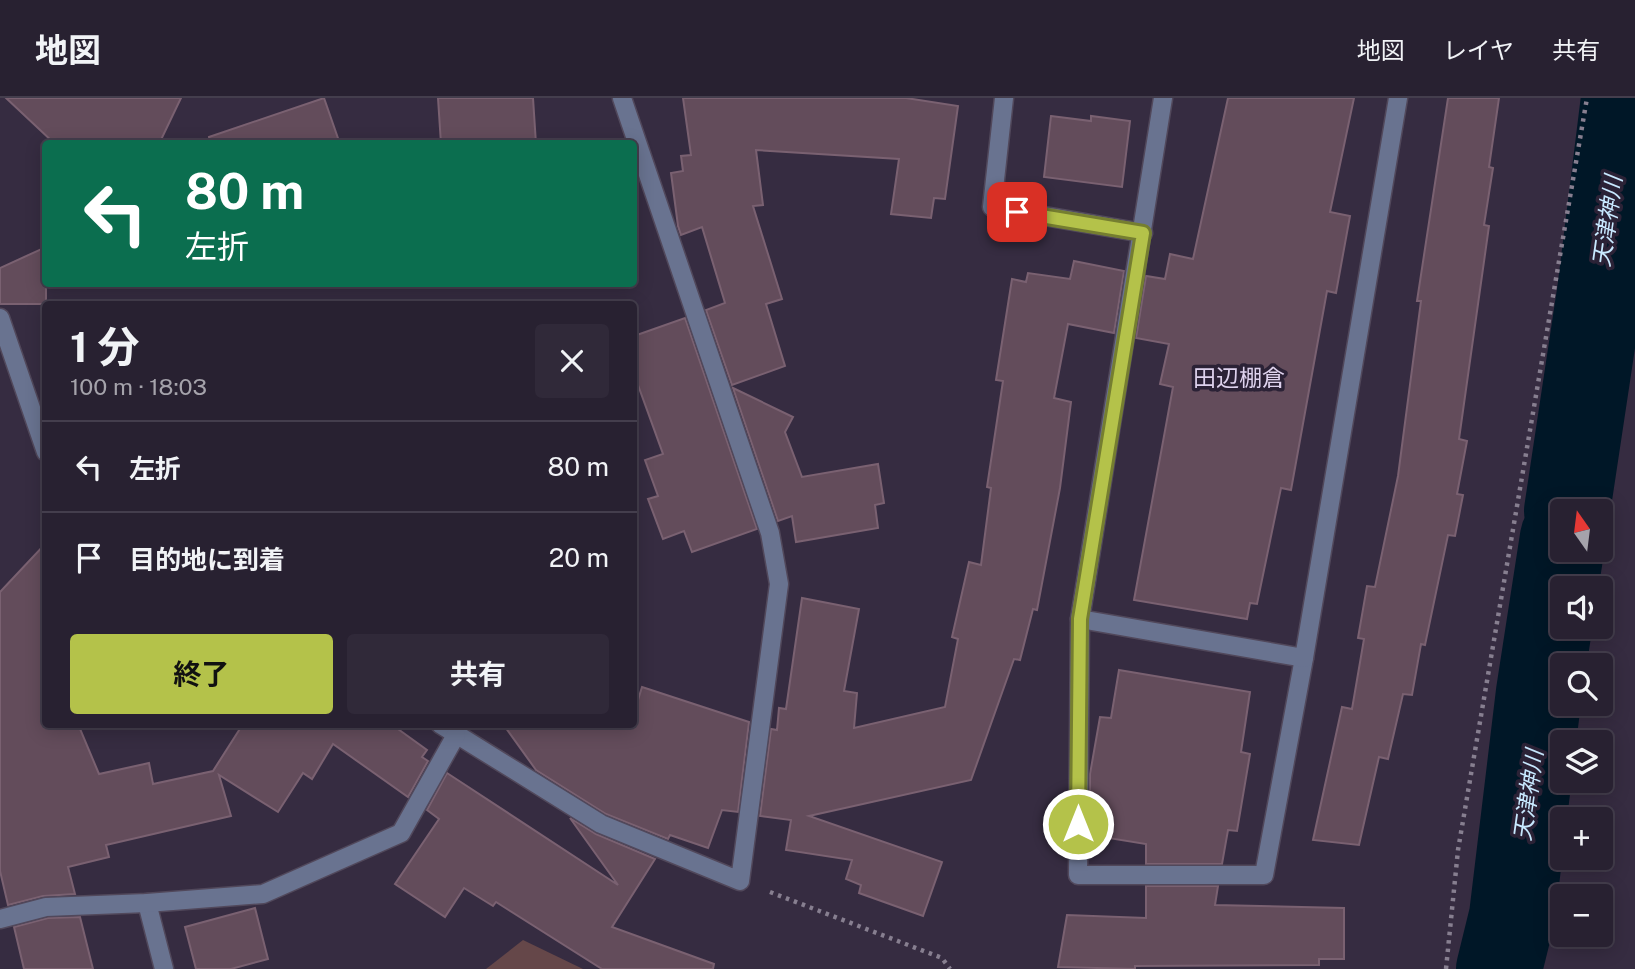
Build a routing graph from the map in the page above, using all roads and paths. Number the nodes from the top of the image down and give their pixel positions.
1 (622, 98) edge
2 (1004, 98) edge
3 (1163, 98) edge
4 (1398, 98) edge
5 (1587, 98) edge
6 (636, 140) edge
7 (637, 142) edge
8 (1143, 233) junction
9 (0, 318) edge
10 (42, 440) edge
11 (1080, 619) junction
12 (1304, 658) junction
13 (446, 728) edge
14 (456, 735) junction
15 (740, 881) junction
16 (147, 903) junction
17 (0, 919) edge
18 (164, 969) edge
19 (950, 969) edge
20 (1446, 969) edge

1 - 6 street
2 - 8 street
3 - 8 street
4 - 12 street
5 - 20 path
7 - 15 street
8 - 11 street
9 - 10 street
11 - 12 street
11 - 12 street
13 - 14 street
14 - 15 street
14 - 16 street
15 - 19 path
16 - 17 street
16 - 18 street

